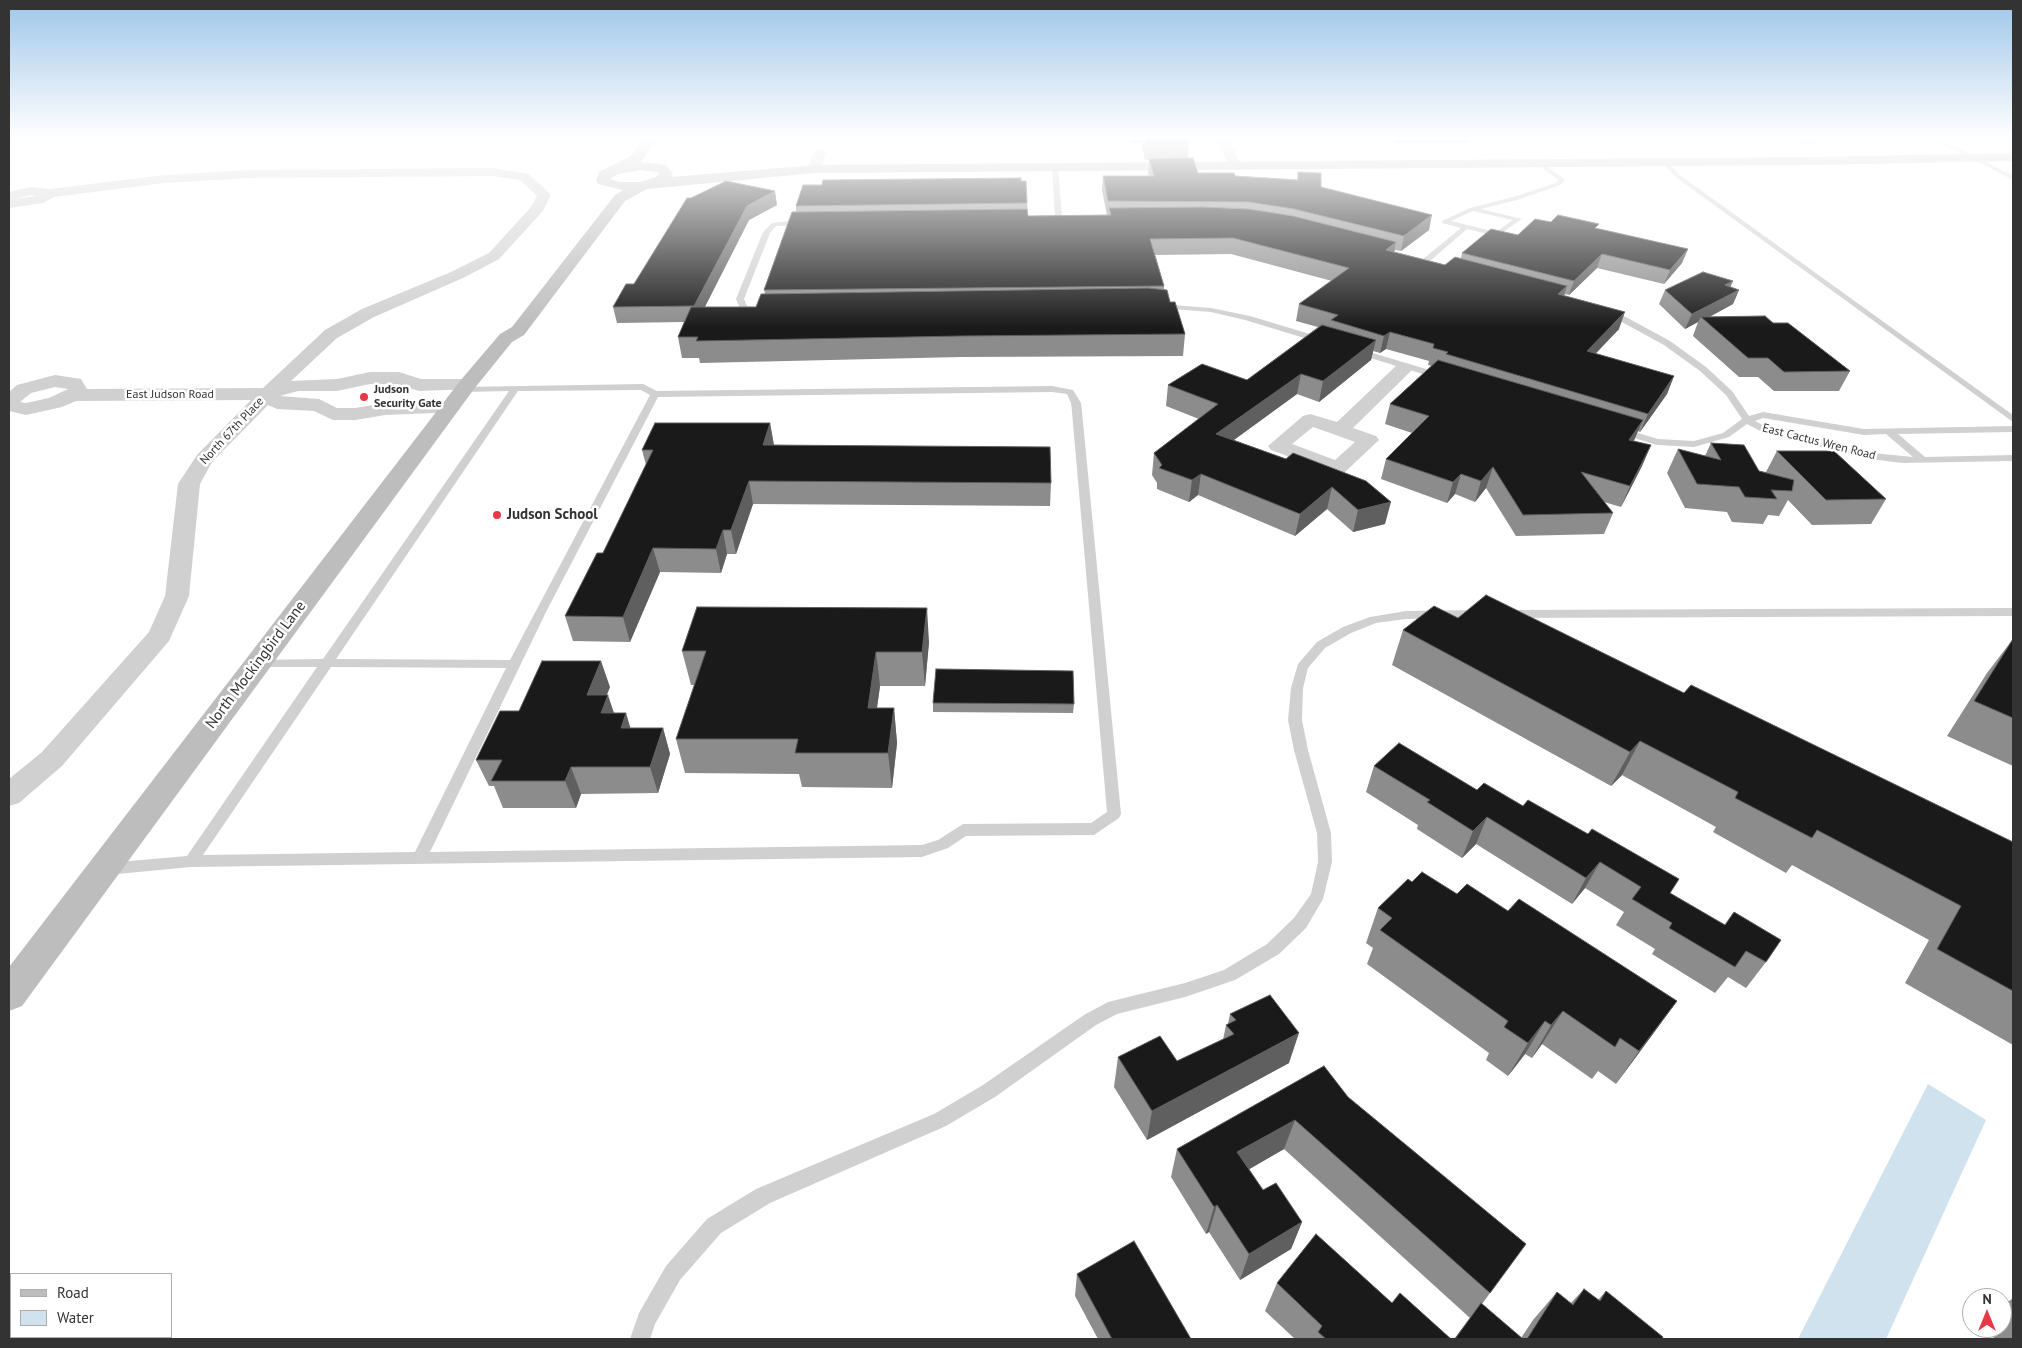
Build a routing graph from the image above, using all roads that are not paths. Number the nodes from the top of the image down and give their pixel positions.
1 (24, 202) edge
2 (541, 202) edge
3 (601, 202) edge
4 (617, 202) edge
5 (1058, 202) edge
6 (1504, 202) edge
7 (1713, 202) edge
8 (9, 204) edge
9 (1472, 210) junction
10 (1059, 219) junction
11 (1466, 227) junction
12 (1424, 262) junction
13 (506, 338) junction
14 (1404, 368) junction
15 (337, 385) junction
16 (515, 389) junction
17 (267, 394) junction
18 (460, 394) junction
19 (655, 394) junction
20 (73, 395) dead end
21 (319, 405) junction
22 (2013, 419) edge
23 (1747, 420) junction
24 (2013, 428) edge
25 (1340, 430) dead end
26 (1888, 431) junction
27 (2013, 458) edge
28 (1922, 459) junction
29 (2013, 612) edge
30 (257, 663) junction
31 (327, 663) junction
32 (514, 664) junction
33 (9, 795) edge
34 (420, 858) junction
35 (191, 861) junction
36 (102, 870) junction
37 (9, 994) edge
38 (640, 1339) edge

1 - 8 street
2 - 17 street, North 67th Place
3 - 13 street, North Mockingbird Lane
4 - 13 street, North Mockingbird Lane
5 - 10 lane
6 - 9 lane
7 - 22 lane
9 - 11 lane
9 - 11 lane
10 - 12 lane
10 - 14 lane, East Cactus Wren Road
11 - 12 lane
12 - 23 lane
13 - 18 street, North Mockingbird Lane
14 - 23 lane, East Cactus Wren Road
14 - 25 street
15 - 17 street, East Judson Road
15 - 18 street, East Judson Road
15 - 21 street
16 - 18 lane
16 - 19 lane
16 - 31 lane
17 - 20 street, East Judson Road
17 - 21 street, East Judson Road
17 - 33 street, North 67th Place
18 - 21 street, East Judson Road
18 - 30 street, North Mockingbird Lane
19 - 32 lane
19 - 34 lane
23 - 26 lane, East Cactus Wren Road
23 - 28 lane, East Cactus Wren Road
24 - 26 lane, East Cactus Wren Road
26 - 28 lane
27 - 28 lane, East Cactus Wren Road
29 - 38 lane
30 - 31 lane
30 - 36 street, North Mockingbird Lane
31 - 32 lane
31 - 35 lane
32 - 34 lane
34 - 35 lane
35 - 36 lane
36 - 37 street, North Mockingbird Lane

